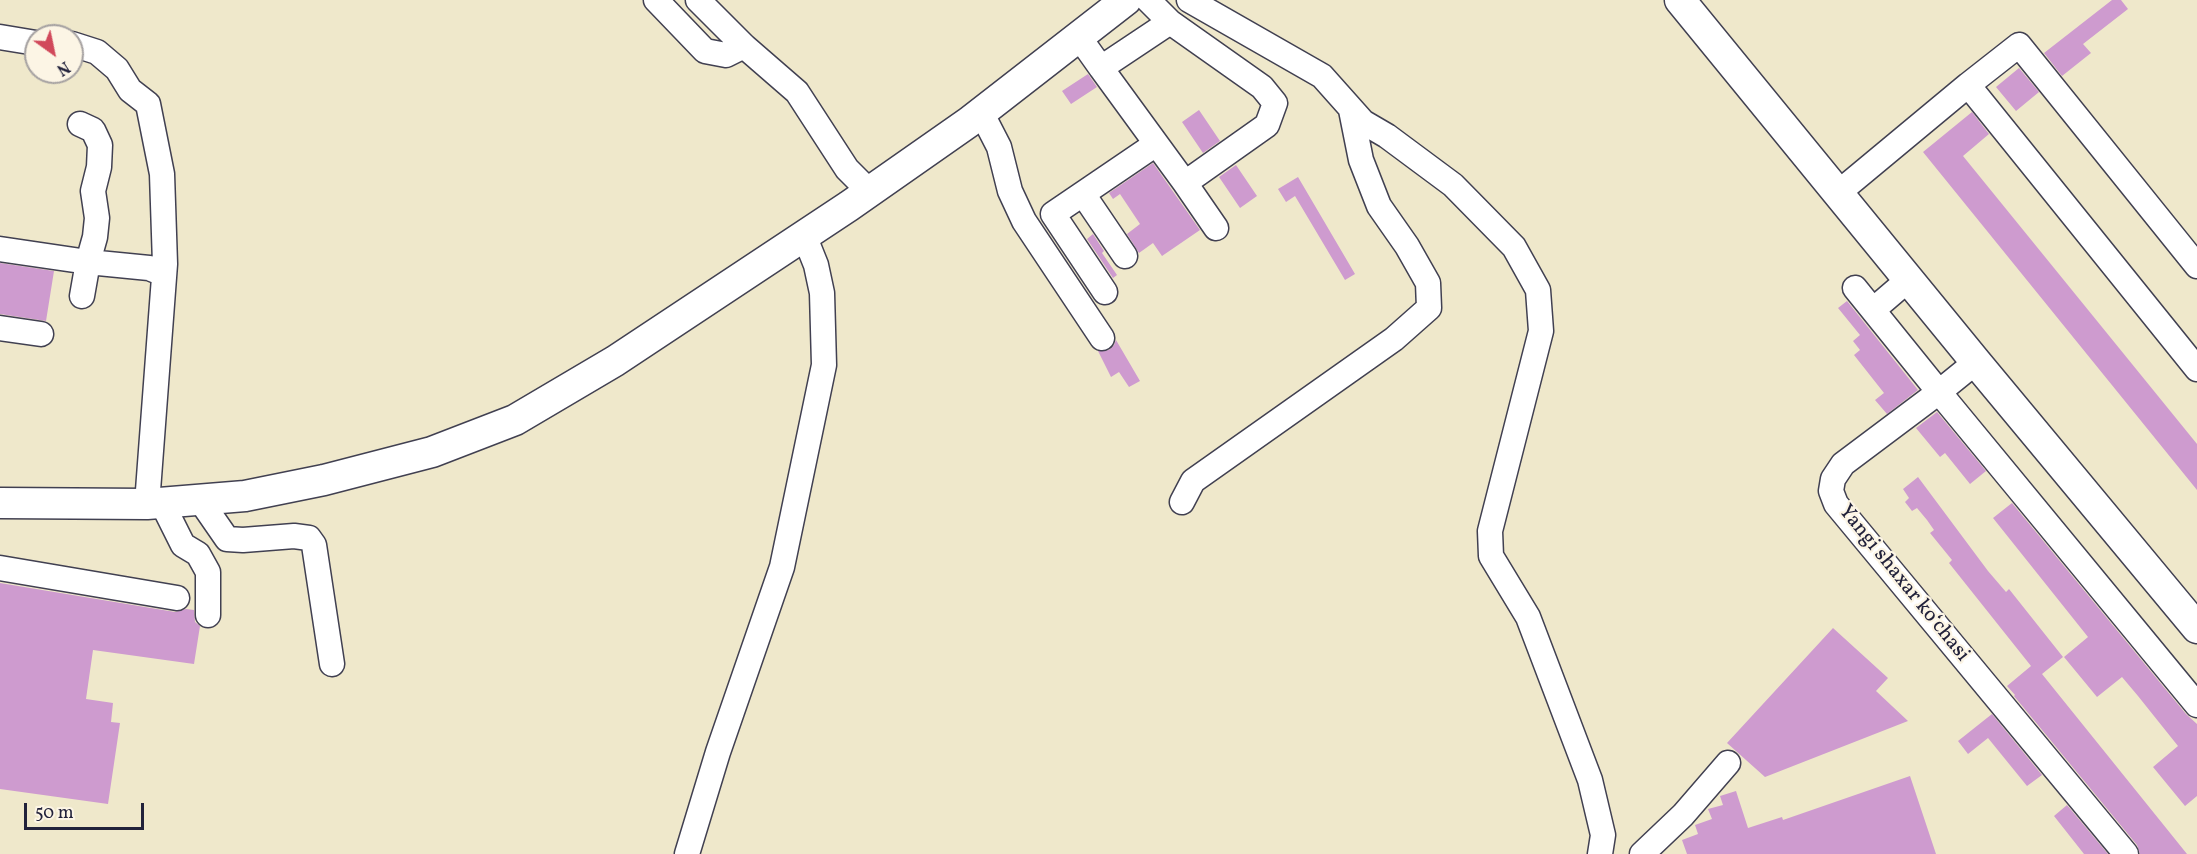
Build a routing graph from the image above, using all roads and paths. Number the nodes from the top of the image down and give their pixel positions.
1 (656, 0) edge
2 (698, 0) edge
3 (1126, 0) edge
4 (1148, 0) edge
5 (1189, 0) edge
6 (1680, 0) edge
7 (1170, 22) junction
8 (0, 37) edge
9 (1079, 37) junction
10 (24, 41) edge
11 (744, 46) junction
12 (84, 48) edge
13 (1101, 68) junction
14 (1968, 85) junction
15 (1351, 110) junction
16 (981, 112) junction
17 (80, 124) dead end
18 (1156, 144) junction
19 (1185, 183) junction
20 (869, 191) junction
21 (1838, 193) junction
22 (1083, 194) junction
23 (1216, 228) dead end
24 (804, 235) junction
25 (0, 249) edge
26 (1125, 256) dead end
27 (88, 262) junction
28 (2197, 266) edge
29 (164, 274) junction
30 (1908, 280) junction
31 (1855, 288) dead end
32 (1105, 292) dead end
33 (82, 296) dead end
34 (1873, 310) junction
35 (0, 328) edge
36 (41, 334) dead end
37 (1102, 338) dead end
38 (1976, 362) junction
39 (2197, 369) edge
40 (1939, 392) junction
41 (200, 500) junction
42 (1182, 502) dead end
43 (0, 503) edge
44 (155, 504) junction
45 (0, 568) edge
46 (177, 598) dead end
47 (208, 615) dead end
48 (2197, 628) edge
49 (332, 664) dead end
50 (2197, 705) edge
51 (1728, 763) dead end
52 (687, 854) edge
53 (1600, 854) edge
54 (1642, 854) edge
55 (2126, 854) edge

1 - 11 street
2 - 11 street
3 - 9 main road
4 - 7 street
5 - 15 street
6 - 21 main road
7 - 13 street
7 - 19 street
8 - 10 street
9 - 13 street
9 - 16 main road
11 - 20 street
12 - 29 street
13 - 18 street
14 - 21 street
14 - 28 street
14 - 39 street
15 - 42 street
15 - 53 street
16 - 20 main road
16 - 37 street
17 - 27 street
18 - 19 street
18 - 22 street
19 - 23 street
20 - 24 main road
21 - 30 main road
22 - 26 street
22 - 32 street
24 - 41 main road
24 - 52 street
25 - 27 street
27 - 29 street
27 - 33 street
29 - 44 street
30 - 34 street
30 - 38 main road
31 - 34 street
34 - 40 street
35 - 36 street
38 - 40 street, Yangi shaxar koʻchasi
38 - 48 main road
40 - 50 street
40 - 55 street, Yangi shaxar koʻchasi
41 - 44 main road
41 - 49 street
43 - 44 main road
44 - 47 street
45 - 46 street
51 - 54 street

